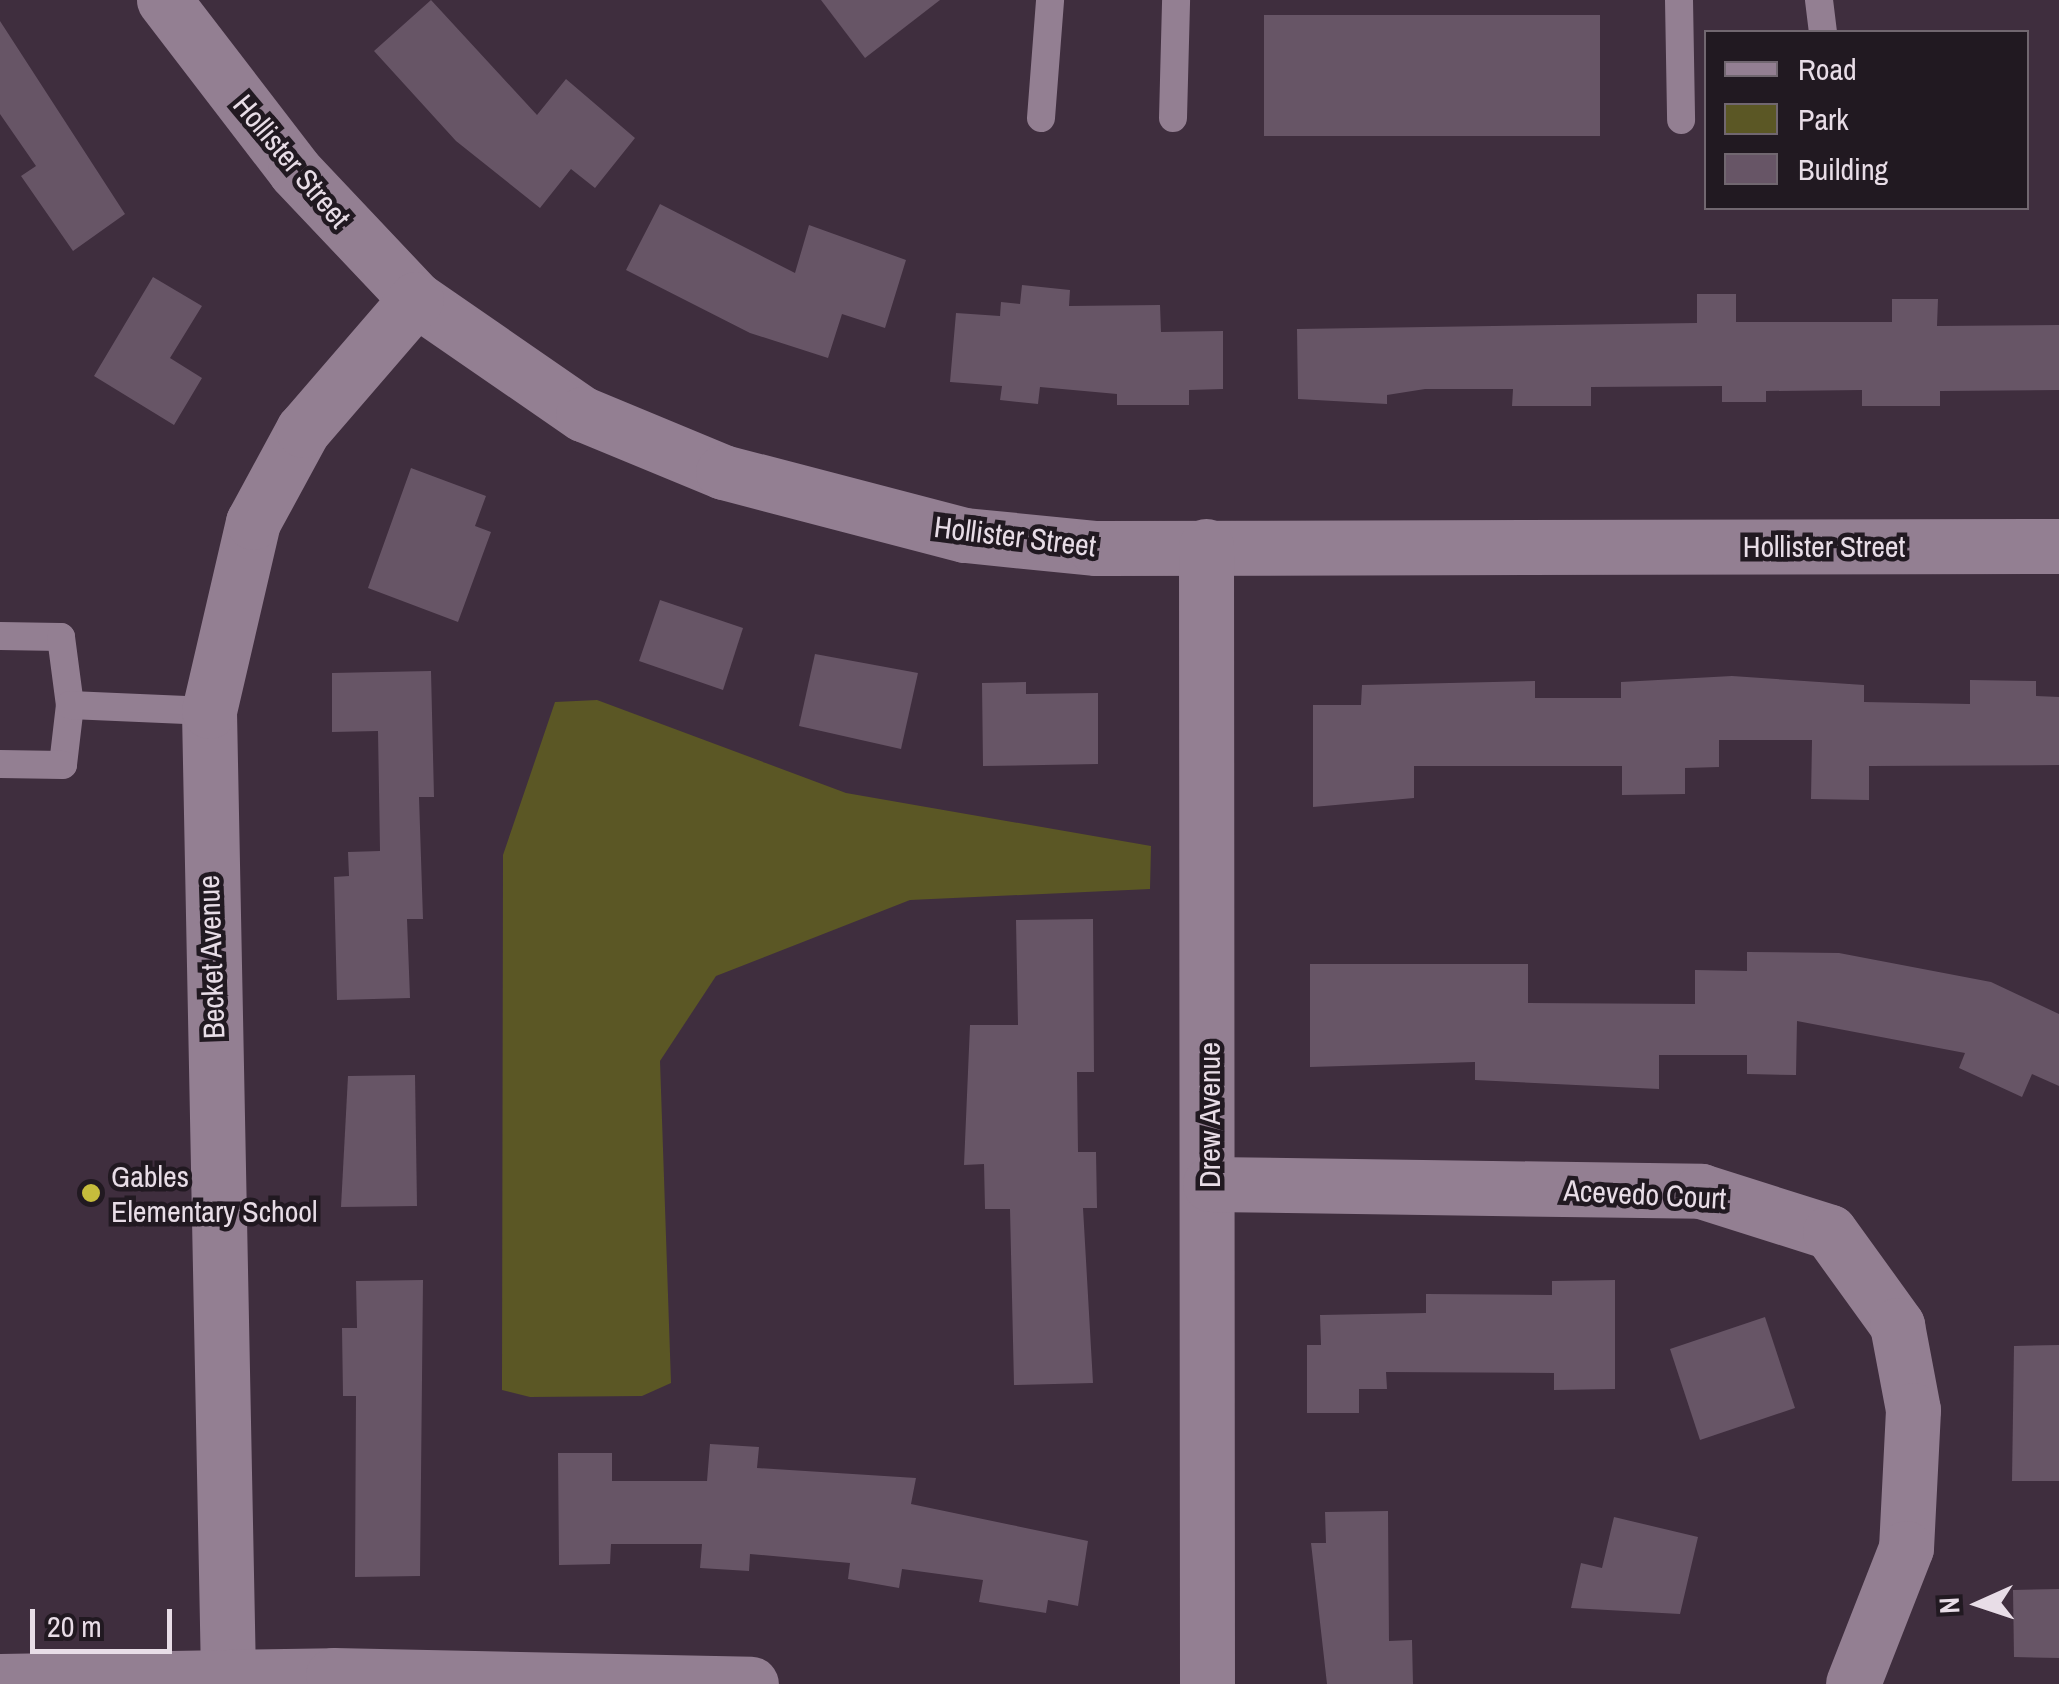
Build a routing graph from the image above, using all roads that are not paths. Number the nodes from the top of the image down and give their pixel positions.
1 (164, 0) edge
2 (1050, 0) edge
3 (1176, 0) edge
4 (1680, 0) edge
5 (1819, 0) edge
6 (1823, 30) edge
7 (1040, 118) dead end
8 (1173, 118) dead end
9 (1681, 120) dead end
10 (416, 300) junction
11 (1206, 546) junction
12 (2059, 546) edge
13 (0, 636) edge
14 (70, 704) junction
15 (209, 711) junction
16 (0, 764) edge
17 (1210, 1184) junction
18 (228, 1675) junction
19 (0, 1680) edge
20 (1853, 1683) edge
21 (752, 1684) edge
22 (1207, 1684) edge

1 - 10 street, Hollister Street
2 - 7 lane
3 - 8 lane
4 - 9 lane
5 - 6 lane
10 - 11 street, Hollister Street
10 - 15 street, Becket Avenue
11 - 12 street, Hollister Street
11 - 17 street, Drew Avenue
13 - 14 lane
14 - 15 lane
14 - 16 lane
15 - 18 street, Becket Avenue
17 - 20 street, Acevedo Court
17 - 22 street, Drew Avenue
18 - 19 street
18 - 21 street

